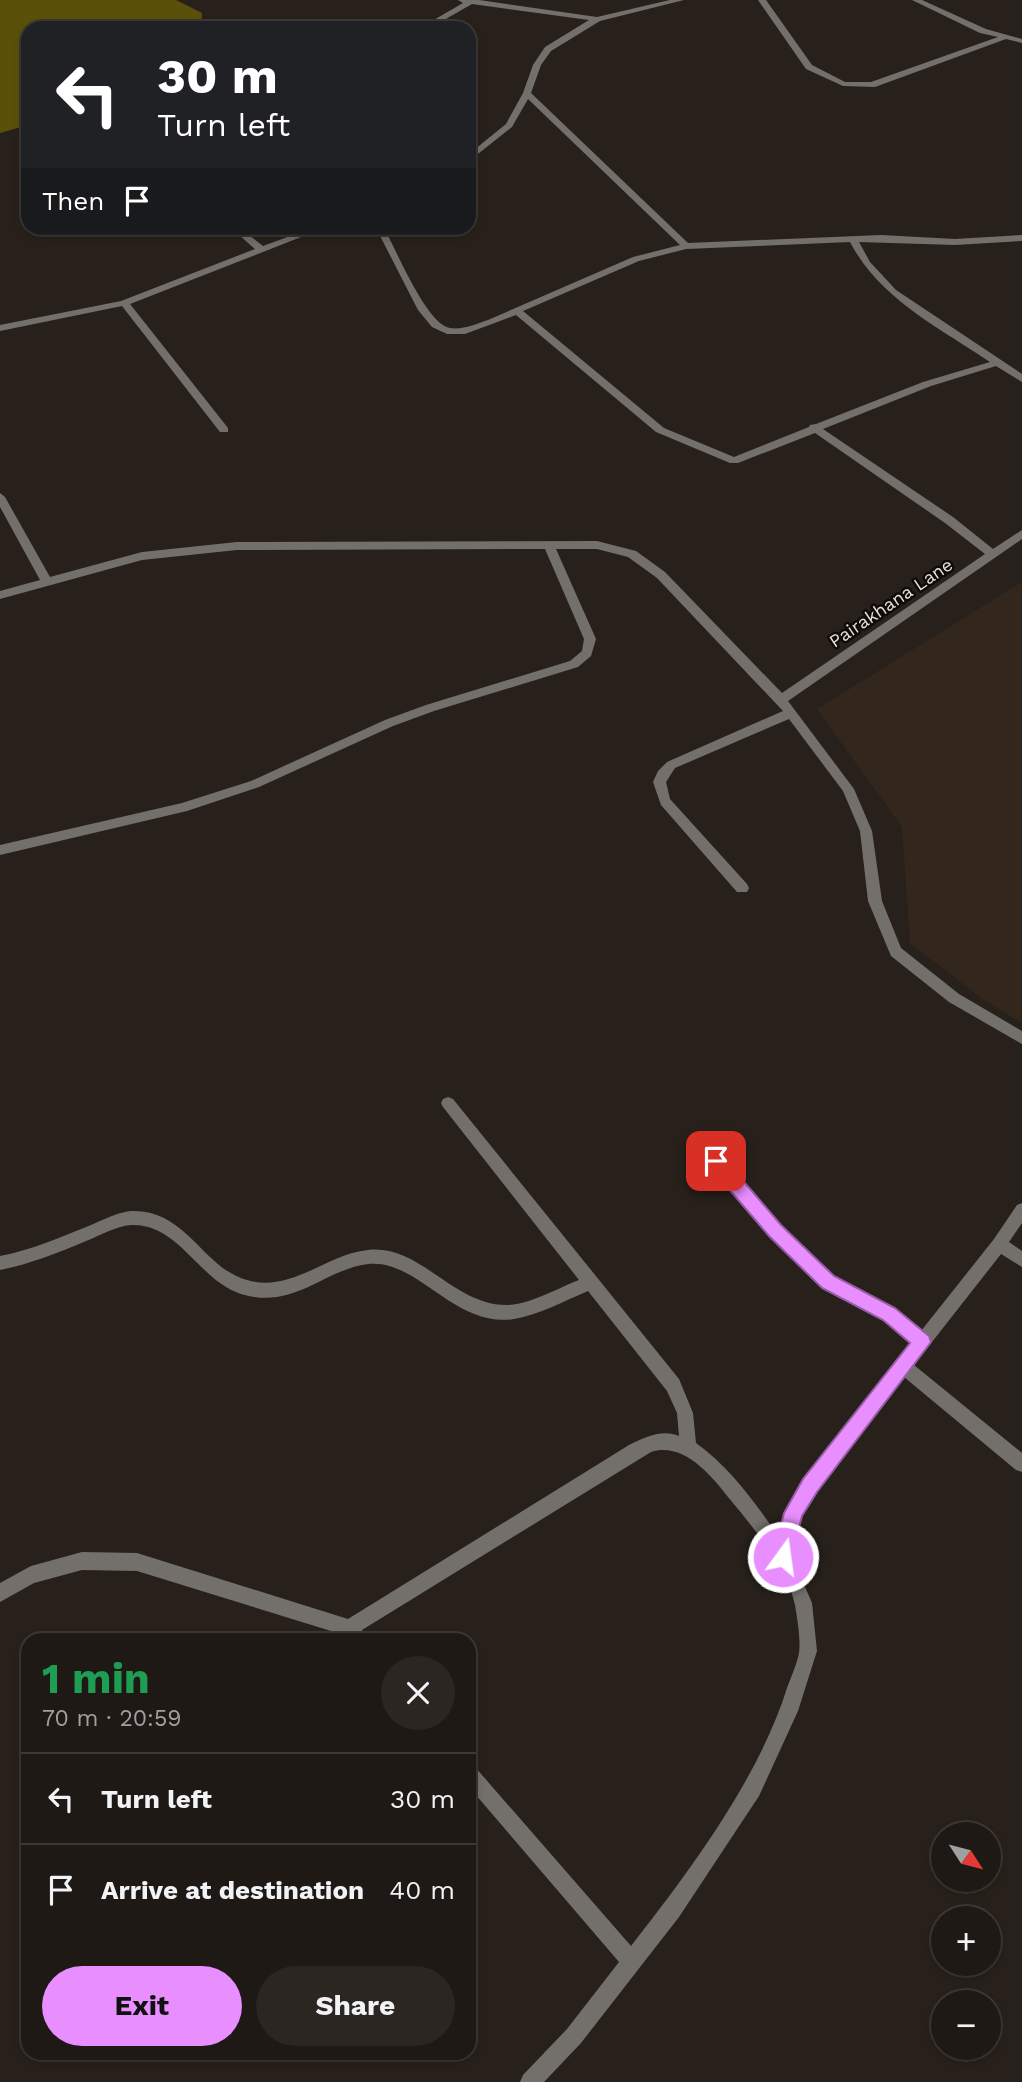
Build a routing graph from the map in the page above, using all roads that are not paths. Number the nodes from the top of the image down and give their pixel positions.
1 (517, 0) edge
2 (680, 0) edge
3 (762, 0) edge
4 (916, 0) edge
5 (466, 1) edge
6 (507, 7) junction
7 (597, 19) junction
8 (435, 21) edge
9 (1003, 38) junction
10 (1022, 41) edge
11 (527, 93) junction
12 (476, 152) edge
13 (243, 235) edge
14 (299, 235) edge
15 (384, 235) edge
16 (1022, 238) edge
17 (853, 239) junction
18 (686, 246) junction
19 (260, 249) junction
20 (124, 303) junction
21 (517, 311) junction
22 (0, 328) edge
23 (996, 363) junction
24 (1022, 379) edge
25 (814, 427) junction
26 (224, 430) dead end
27 (0, 498) edge
28 (1022, 534) edge
29 (549, 545) junction
30 (992, 554) junction
31 (46, 580) junction
32 (0, 595) edge
33 (781, 700) junction
34 (791, 713) junction
35 (0, 850) edge
36 (742, 888) dead end
37 (1022, 1038) edge
38 (448, 1103) dead end
39 (702, 1144) dead end
40 (1022, 1209) edge
41 (999, 1244) junction
42 (1022, 1260) edge
43 (0, 1263) edge
44 (592, 1282) junction
45 (922, 1342) junction
46 (903, 1366) junction
47 (688, 1445) junction
48 (1022, 1464) edge
49 (783, 1557) junction
50 (0, 1593) edge
51 (351, 1633) edge
52 (356, 1633) edge
53 (476, 1781) edge
54 (632, 1962) junction
55 (530, 2082) edge

1 - 6 street
2 - 7 street
3 - 9 street
4 - 9 street
5 - 6 street
5 - 8 street
6 - 7 street
7 - 11 street
9 - 10 street
11 - 12 street
11 - 18 street
13 - 19 street
14 - 19 street
15 - 21 street
16 - 17 street
17 - 18 street
17 - 23 street
18 - 21 street
19 - 20 street
20 - 22 street
20 - 26 street
21 - 25 street
23 - 24 street
23 - 25 street
25 - 30 street
27 - 31 street
28 - 30 street, Pairakhana Lane
29 - 31 street
29 - 33 street
29 - 35 street
30 - 33 street, Pairakhana Lane
31 - 32 street
33 - 34 street
34 - 36 street
34 - 37 street
38 - 44 street
39 - 45 street
40 - 41 street
41 - 42 street
41 - 45 street
43 - 44 street
44 - 47 street
45 - 46 street
46 - 48 street
46 - 49 street
47 - 49 street
47 - 52 street
49 - 54 street
50 - 51 street
53 - 54 street
54 - 55 street

